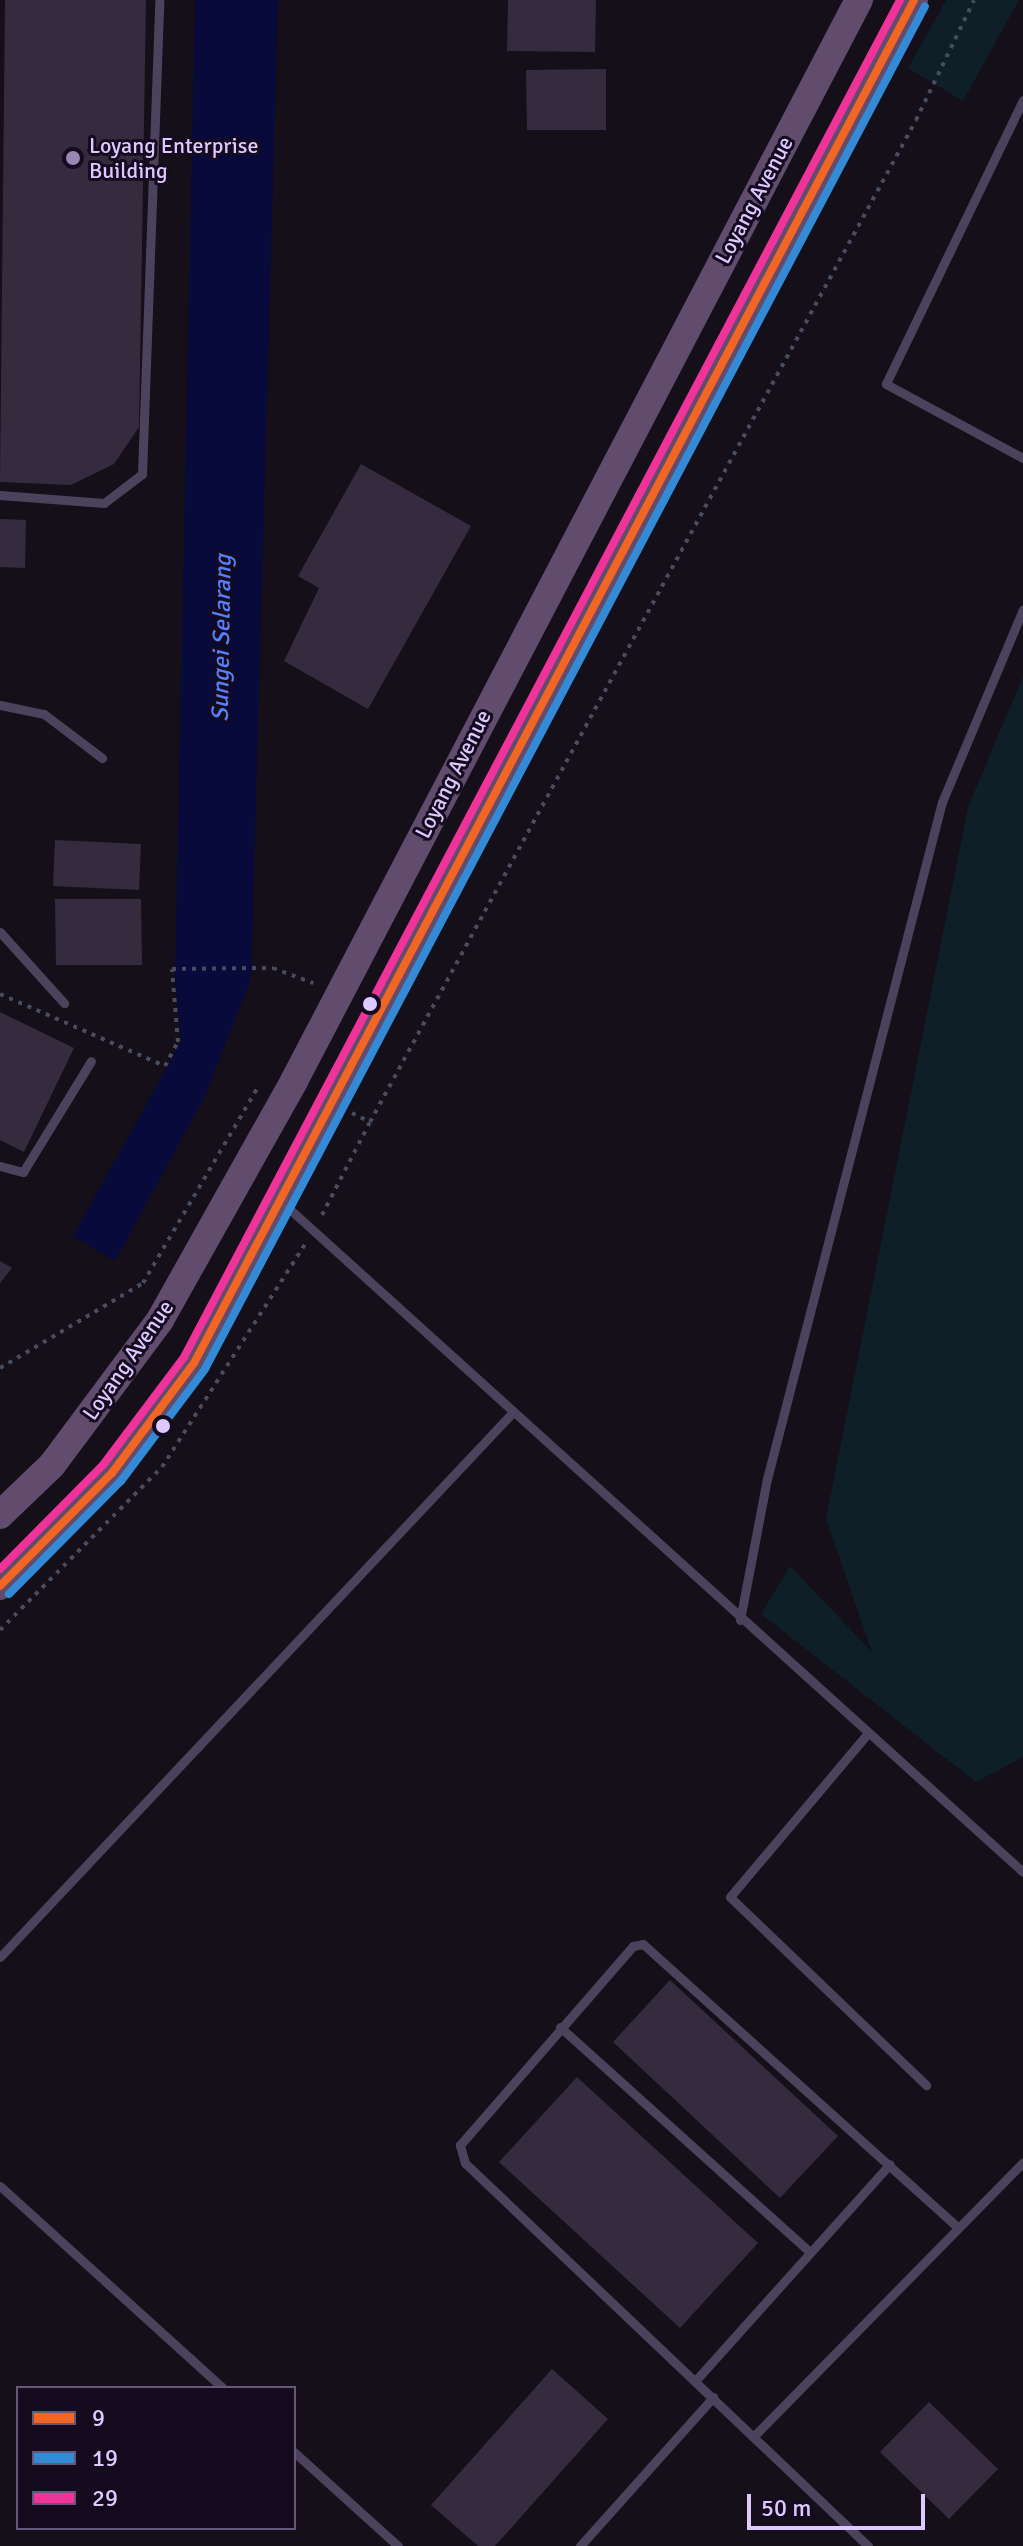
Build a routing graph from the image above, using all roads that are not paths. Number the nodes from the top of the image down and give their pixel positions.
1 (159, 0) edge
2 (859, 0) edge
3 (914, 0) edge
4 (1023, 100) edge
5 (1023, 458) edge
6 (0, 495) edge
7 (1023, 609) edge
8 (0, 705) edge
9 (102, 758) dead end
10 (0, 932) edge
11 (64, 1003) dead end
12 (91, 1061) dead end
13 (0, 1166) edge
14 (283, 1203) junction
15 (513, 1412) junction
16 (0, 1515) edge
17 (0, 1586) edge
18 (740, 1620) junction
19 (868, 1733) junction
20 (1023, 1872) edge
21 (0, 1957) edge
22 (560, 2027) junction
23 (926, 2085) dead end
24 (1023, 2162) edge
25 (890, 2164) junction
26 (0, 2186) edge
27 (958, 2228) junction
28 (810, 2252) junction
29 (696, 2380) junction
30 (221, 2386) edge
31 (713, 2397) junction
32 (754, 2436) junction
33 (296, 2454) edge
34 (398, 2546) edge
35 (580, 2546) edge
36 (868, 2546) edge

1 - 6 lane
2 - 16 main road, Loyang Avenue
3 - 14 main road
4 - 5 lane
7 - 18 lane
8 - 9 lane
10 - 11 lane
12 - 13 lane
14 - 15 lane
14 - 17 main road
15 - 18 lane
15 - 21 lane
18 - 19 lane
19 - 20 lane
19 - 23 lane
22 - 25 lane
22 - 28 lane
22 - 29 lane
24 - 27 lane
25 - 27 lane
25 - 28 lane
26 - 30 lane
27 - 32 lane
28 - 29 lane
29 - 31 lane
31 - 32 lane
31 - 35 lane
32 - 36 lane
33 - 34 lane

